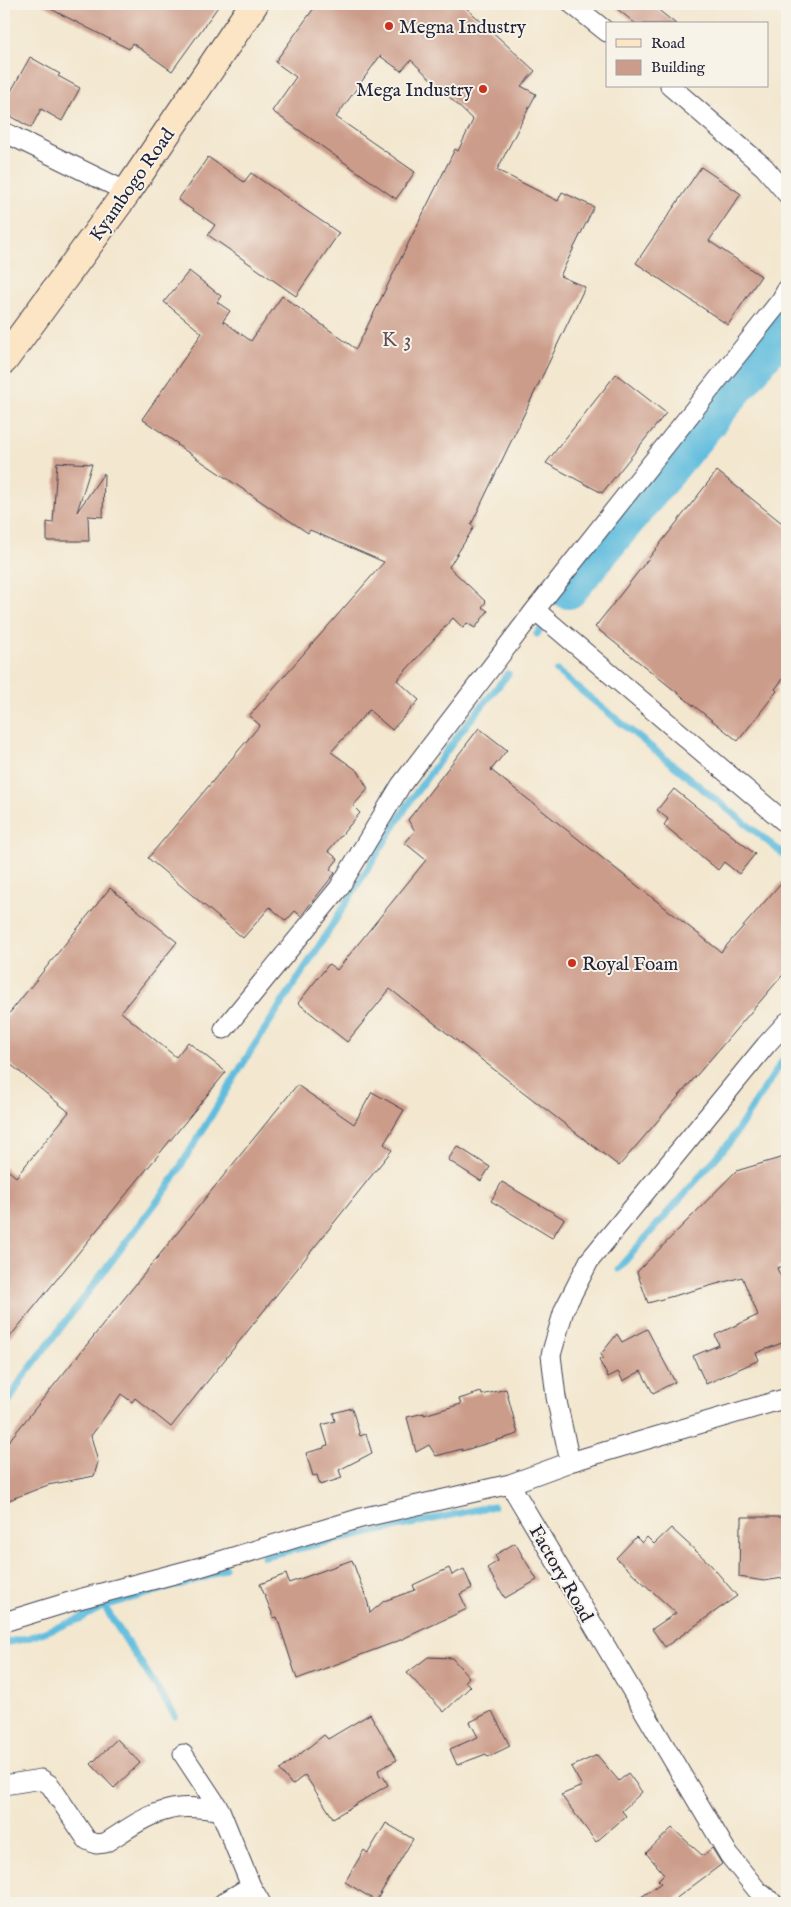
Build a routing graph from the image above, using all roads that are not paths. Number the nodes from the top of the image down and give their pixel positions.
1 (254, 4) edge
2 (572, 4) edge
3 (606, 31) edge
4 (672, 88) edge
5 (4, 132) edge
6 (127, 192) junction
7 (787, 194) edge
8 (787, 289) edge
9 (4, 360) edge
10 (535, 610) junction
11 (787, 824) edge
12 (787, 1022) edge
13 (224, 1029) dead end
14 (787, 1398) edge
15 (570, 1462) junction
16 (510, 1484) junction
17 (4, 1622) edge
18 (183, 1754) dead end
19 (4, 1785) edge
20 (220, 1810) junction
21 (251, 1886) junction
22 (223, 1903) edge
23 (261, 1903) edge
24 (773, 1903) edge

1 - 6 street, Kyambogo Road
2 - 3 street
4 - 7 street
5 - 6 street
6 - 9 street, Kyambogo Road
8 - 10 street
10 - 11 street
10 - 13 street
12 - 15 street
14 - 15 street
15 - 16 street
16 - 17 street
16 - 24 street, Factory Road
18 - 20 street
19 - 20 street
20 - 21 street
21 - 22 street
21 - 23 street

